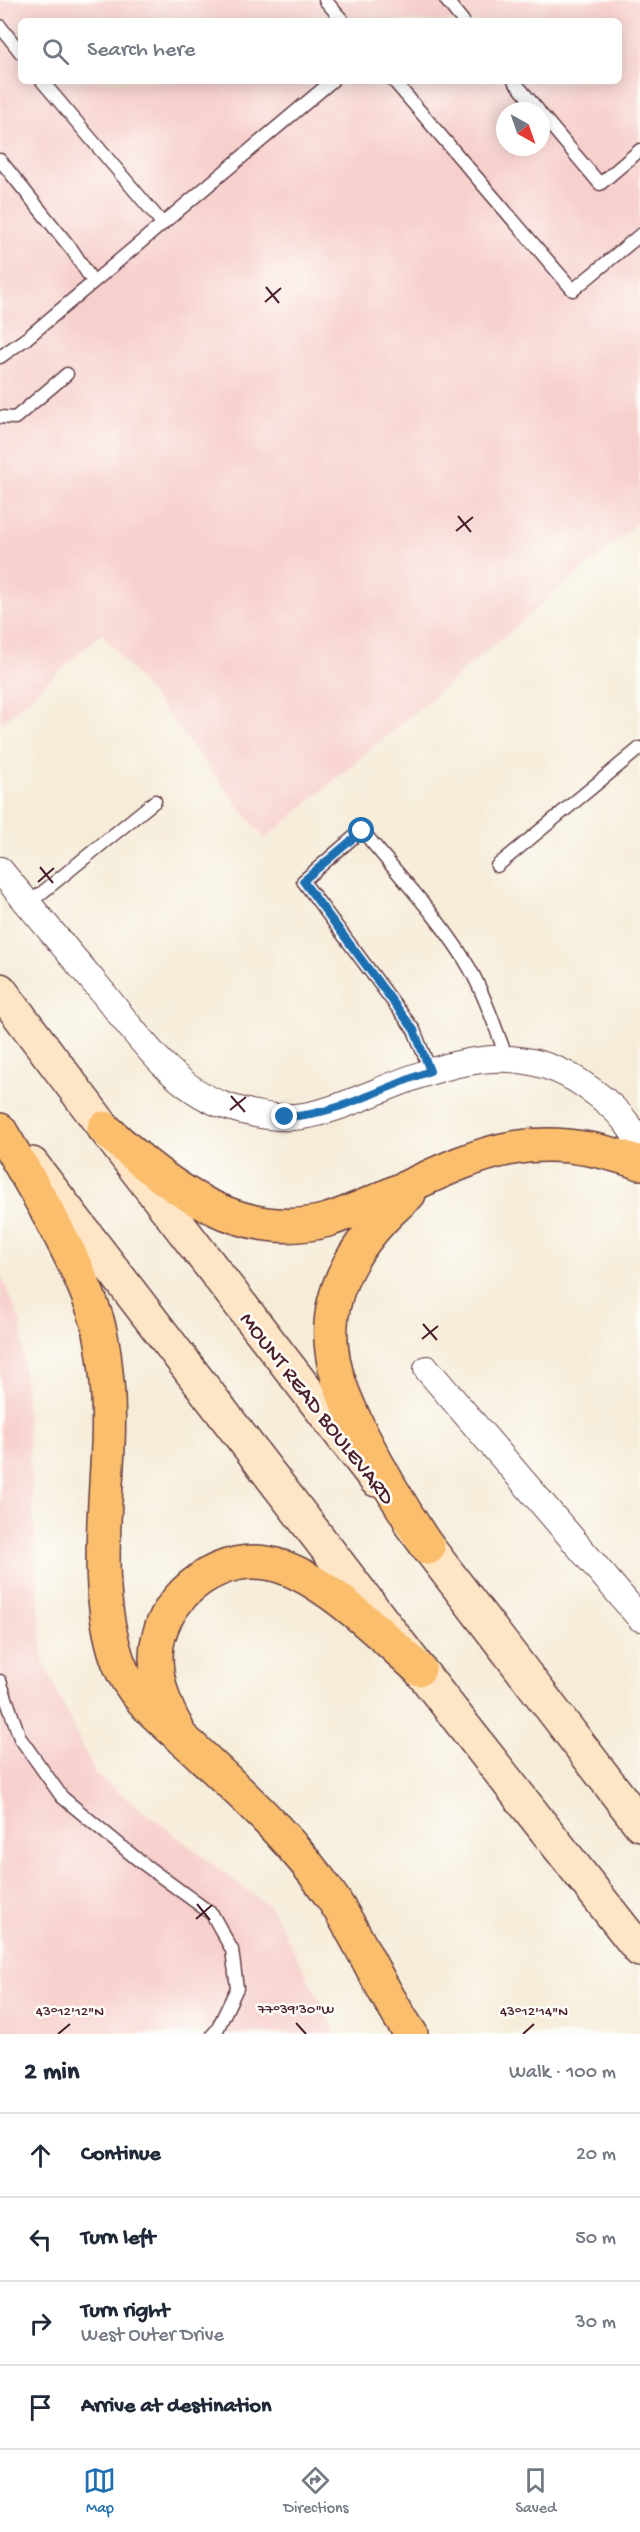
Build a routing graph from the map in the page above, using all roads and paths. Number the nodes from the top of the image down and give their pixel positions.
1 (325, 0) edge
2 (446, 0) edge
3 (340, 18) edge
4 (461, 18) edge
5 (0, 26) edge
6 (18, 49) edge
7 (44, 84) edge
8 (328, 84) edge
9 (397, 84) edge
10 (517, 84) edge
11 (532, 102) edge
12 (550, 124) edge
13 (640, 150) edge
14 (0, 160) edge
15 (163, 224) junction
16 (640, 235) edge
17 (93, 282) junction
18 (0, 357) edge
19 (67, 374) dead end
20 (0, 417) edge
21 (640, 748) edge
22 (155, 801) dead end
23 (497, 866) dead end
24 (0, 870) edge
25 (28, 904) junction
26 (0, 990) edge
27 (507, 1059) junction
28 (430, 1071) junction
29 (0, 1123) edge
30 (104, 1128) junction
31 (0, 1130) edge
32 (640, 1147) edge
33 (640, 1163) edge
34 (450, 1166) junction
35 (427, 1369) dead end
36 (428, 1548) junction
37 (640, 1617) edge
38 (419, 1670) junction
39 (0, 1681) edge
40 (193, 1748) junction
41 (640, 1824) edge
42 (640, 1950) edge
43 (408, 2031) edge
44 (213, 2034) edge

1 - 3 lane
2 - 4 lane
5 - 6 lane
7 - 15 lane
8 - 15 lane
9 - 16 lane
10 - 11 lane
12 - 13 lane
14 - 17 lane
15 - 17 lane
17 - 18 lane
19 - 20 lane
21 - 23 lane
22 - 25 lane
24 - 25 street
25 - 28 street
26 - 30 main road, MOUNT READ BOULEVARD
27 - 28 street
27 - 28 lane
27 - 32 street
29 - 38 main road
30 - 34 highway
30 - 36 main road, MOUNT READ BOULEVARD
31 - 40 highway
33 - 34 highway
34 - 36 highway
35 - 37 street
36 - 41 main road, MOUNT READ BOULEVARD
38 - 40 highway
38 - 42 main road
39 - 44 lane
40 - 43 highway

